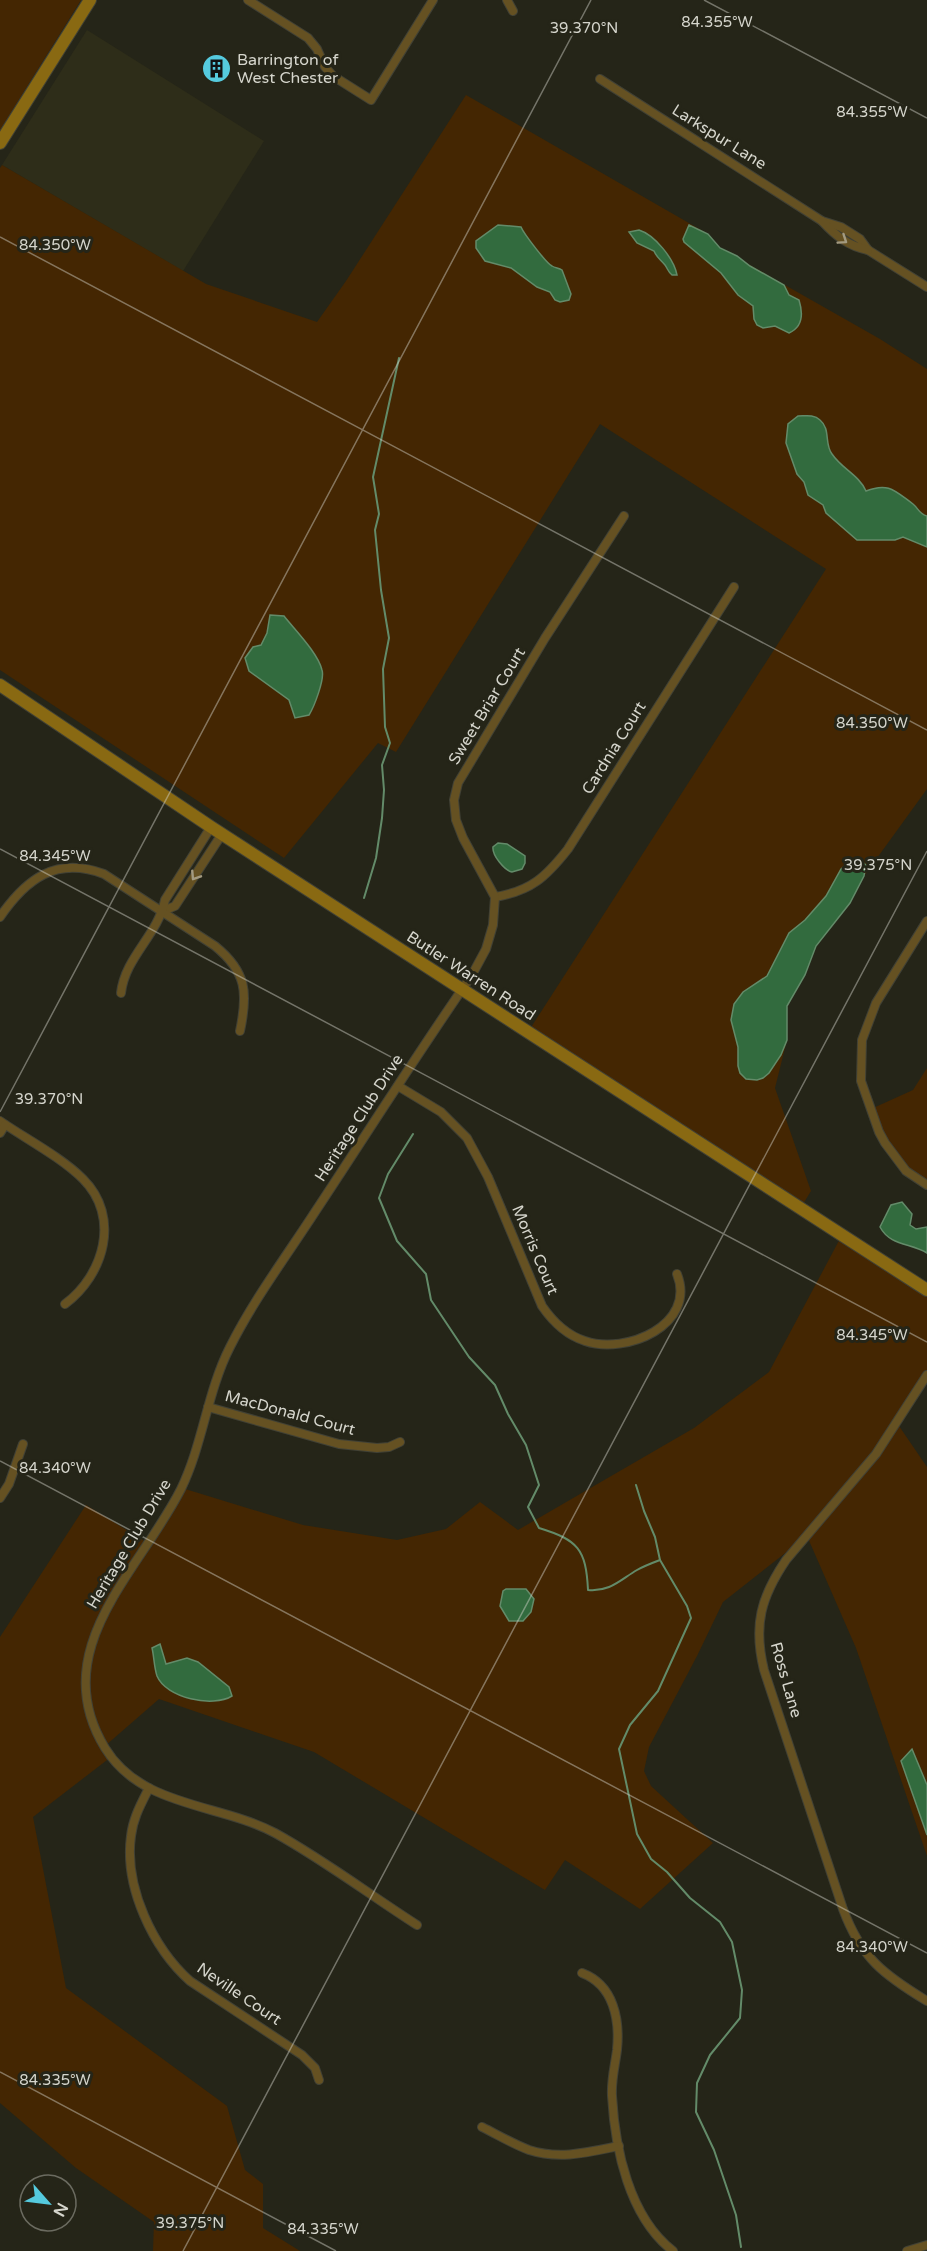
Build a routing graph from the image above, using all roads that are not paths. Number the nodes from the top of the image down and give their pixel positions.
1 (90, 0) edge
2 (248, 0) edge
3 (432, 0) edge
4 (507, 0) edge
5 (513, 11) dead end
6 (600, 79) dead end
7 (0, 142) edge
8 (927, 287) edge
9 (624, 516) dead end
10 (734, 588) dead end
11 (0, 686) edge
12 (216, 831) junction
13 (495, 897) junction
14 (163, 911) junction
15 (0, 918) edge
16 (927, 921) edge
17 (462, 990) junction
18 (121, 993) dead end
19 (240, 1031) dead end
20 (398, 1086) junction
21 (3, 1123) edge
22 (0, 1133) edge
23 (927, 1185) edge
24 (677, 1274) dead end
25 (927, 1290) edge
26 (65, 1304) dead end
27 (927, 1375) edge
28 (208, 1407) junction
29 (400, 1442) dead end
30 (23, 1444) dead end
31 (0, 1498) edge
32 (149, 1788) junction
33 (417, 1925) dead end
34 (582, 1973) dead end
35 (927, 2001) edge
36 (319, 2080) dead end
37 (482, 2127) dead end
38 (619, 2146) junction
39 (927, 2245) edge
40 (673, 2251) edge
41 (907, 2251) edge

1 - 7 main road
2 - 3 street
4 - 5 street
6 - 8 street, Larkspur Lane
9 - 13 street, Sweet Briar Court
10 - 13 street, Cardnia Court
11 - 12 main road, Butler Warren Road
12 - 14 street
12 -> 14 street
12 - 17 main road, Butler Warren Road
13 - 17 street
14 - 15 street
14 - 18 street
14 - 19 street
16 - 23 street
17 - 20 street, Heritage Club Drive
17 - 25 main road, Butler Warren Road
20 - 24 street, Morris Court
20 - 28 street, Heritage Club Drive
21 - 22 street
21 - 26 street
27 - 35 street, Ross Lane
28 - 29 street, MacDonald Court
28 - 32 street, Heritage Club Drive
30 - 31 street
32 - 33 street, Heritage Club Drive
32 - 36 street, Neville Court
34 - 38 street
37 - 38 street
38 - 40 street
39 - 41 street

